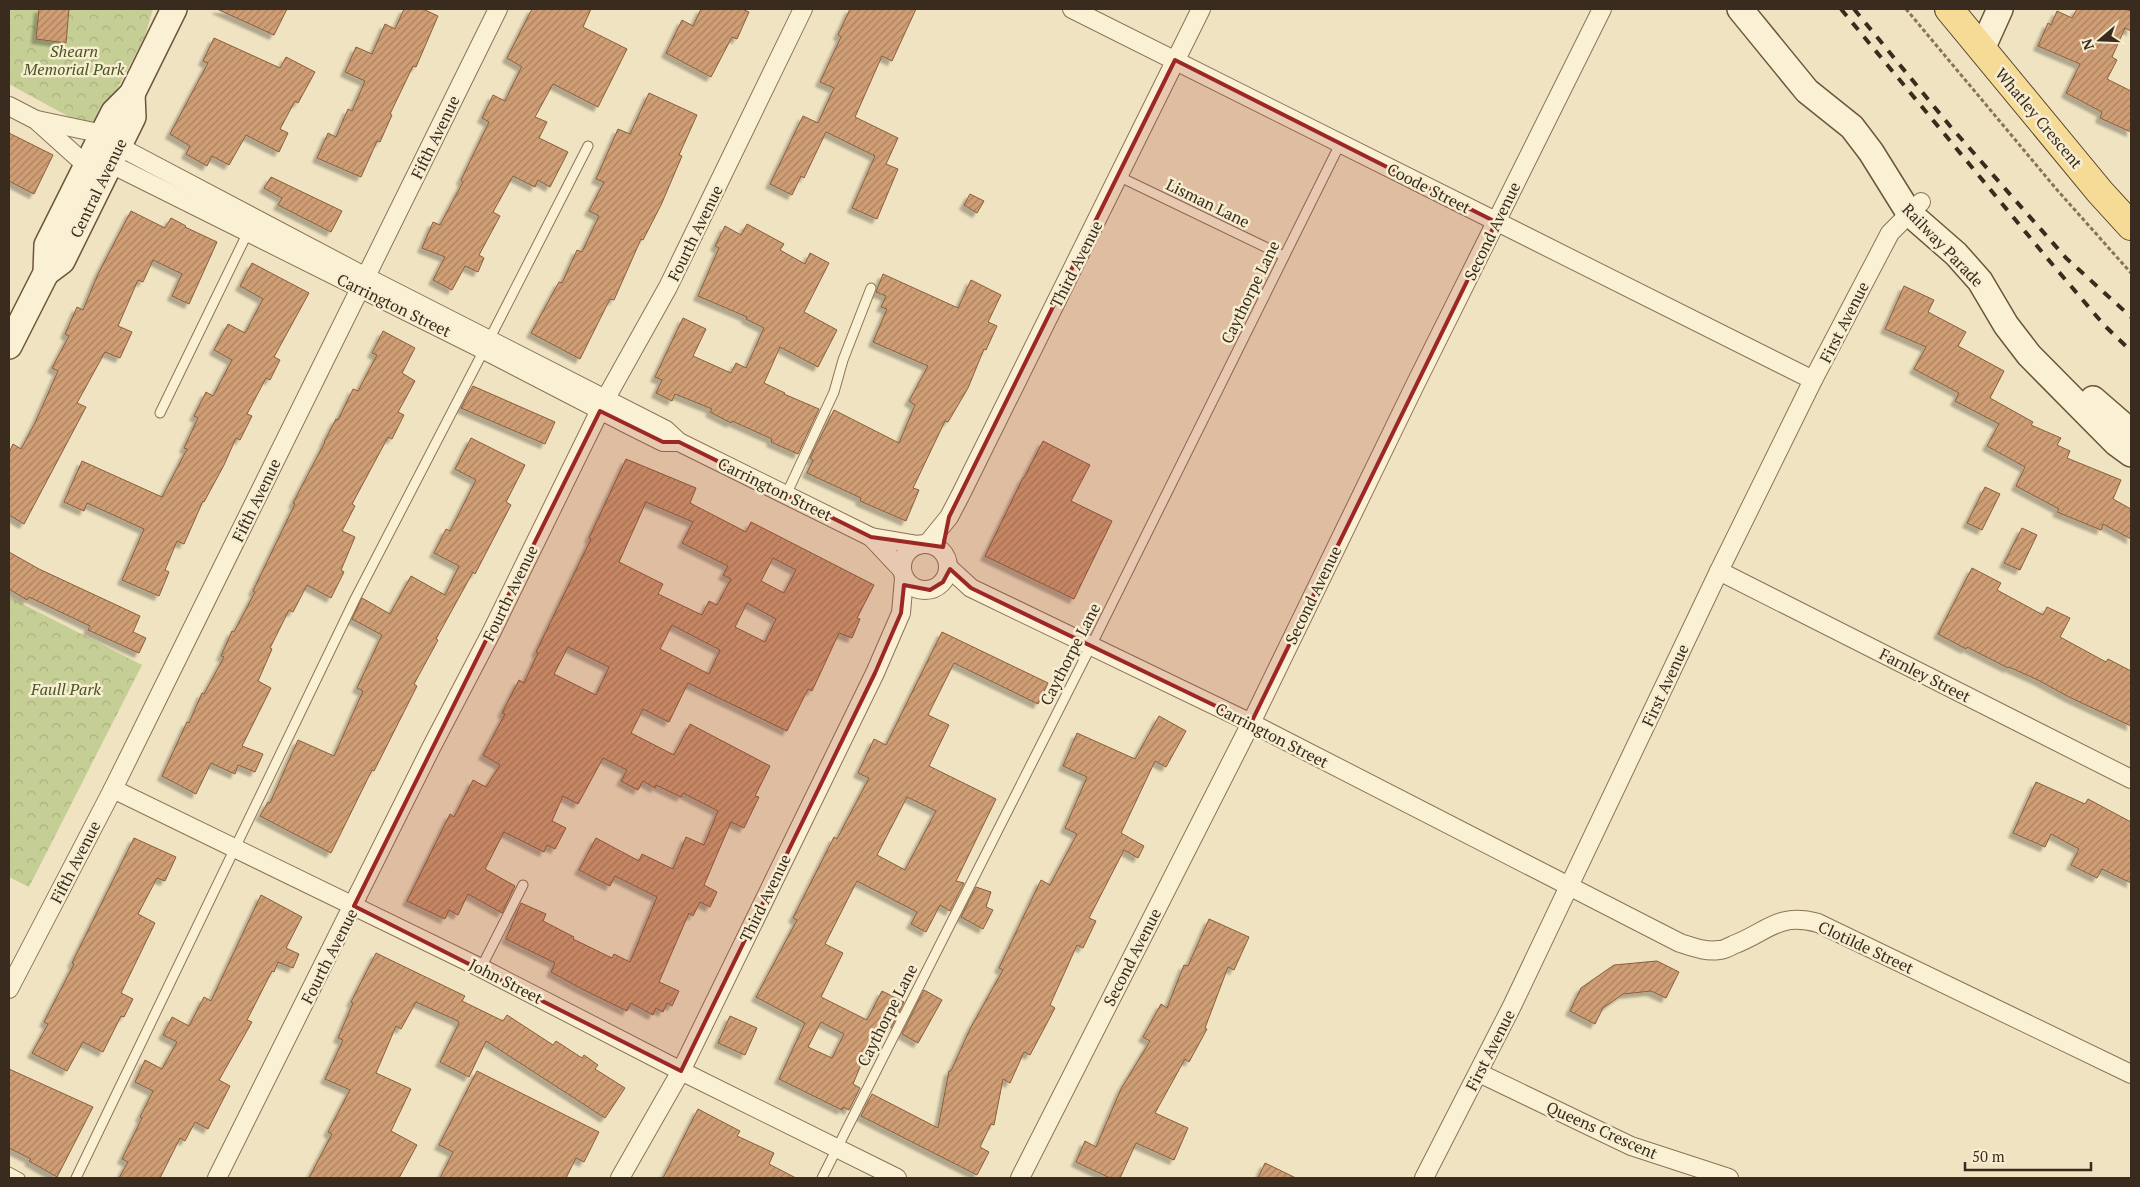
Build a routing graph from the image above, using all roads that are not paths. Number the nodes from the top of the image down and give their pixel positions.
1 (174, 9) edge
2 (498, 9) edge
3 (803, 9) edge
4 (1072, 9) edge
5 (1201, 9) edge
6 (1602, 9) edge
7 (1740, 9) edge
8 (1759, 9) edge
9 (1949, 9) edge
10 (2000, 9) edge
11 (1982, 49) junction
12 (1176, 60) junction
13 (9, 106) edge
14 (36, 120) junction
15 (1341, 142) junction
16 (588, 146) dead end
17 (104, 152) junction
18 (1120, 177) junction
19 (1915, 207) junction
20 (1496, 222) junction
21 (2131, 226) edge
22 (248, 232) junction
23 (1284, 256) junction
24 (363, 283) junction
25 (871, 288) dead end
26 (487, 344) junction
27 (9, 346) edge
28 (1813, 380) junction
29 (603, 405) junction
30 (160, 413) dead end
31 (2131, 432) edge
32 (2131, 454) edge
33 (786, 495) junction
34 (871, 537) junction
35 (934, 552) junction
36 (1719, 571) junction
37 (903, 574) junction
38 (971, 588) junction
39 (930, 589) junction
40 (901, 613) junction
41 (1091, 646) junction
42 (1251, 723) junction
43 (2131, 779) edge
44 (113, 789) junction
45 (234, 848) junction
46 (523, 885) dead end
47 (1570, 886) junction
48 (354, 906) junction
49 (481, 968) junction
50 (9, 989) edge
51 (681, 1071) junction
52 (1479, 1074) junction
53 (2131, 1074) edge
54 (837, 1148) junction
55 (9, 1172) edge
56 (20, 1178) edge
57 (76, 1178) edge
58 (217, 1178) edge
59 (620, 1178) edge
60 (822, 1178) edge
61 (897, 1178) edge
62 (1020, 1178) edge
63 (1424, 1178) edge
64 (1729, 1178) edge

1 - 17 street, Central Avenue
2 - 24 street, Fifth Avenue
3 - 29 street, Fourth Avenue
4 - 12 street, Coode Street
5 - 12 street, Third Avenue
6 - 20 street, Second Avenue
7 - 19 street, Railway Parade
8 - 19 street, Railway Parade
9 - 11 main road, Whatley Crescent
10 - 11 street
11 - 21 main road, Whatley Crescent
12 - 15 street, Coode Street
12 - 18 street, Third Avenue
13 - 14 street, Carrington Street
14 - 17 street, Carrington Street
14 - 17 street, Carrington Street
15 - 20 street, Coode Street
15 - 23 lane, Caythorpe Lane
16 - 26 lane
17 - 22 street, Carrington Street
17 - 24 street, Carrington Street
17 - 27 street, Central Avenue
18 - 23 lane, Lisman Lane
18 - 35 street, Third Avenue
19 - 28 street, First Avenue
19 - 31 street, Railway Parade
19 - 32 street, Railway Parade
20 - 28 street, Coode Street
20 - 42 street, Second Avenue
22 - 24 street, Carrington Street
22 - 30 lane
23 - 41 lane, Caythorpe Lane
24 - 26 street, Carrington Street
24 - 44 street, Fifth Avenue
25 - 33 lane
26 - 29 street, Carrington Street
26 - 45 lane
28 - 36 street, First Avenue
29 - 33 street, Carrington Street
29 - 48 street, Fourth Avenue
33 - 34 street, Carrington Street
34 - 35 street, Carrington Street
34 - 37 street, Carrington Street
35 - 37 street
35 - 38 street, Carrington Street
35 - 39 street
36 - 43 street, Farnley Street
36 - 47 street, First Avenue
37 - 39 street
37 - 40 street, Third Avenue
38 - 39 street, Carrington Street
38 - 41 street, Carrington Street
39 - 40 street, Third Avenue
40 - 51 street, Third Avenue
41 - 42 street, Carrington Street
41 - 54 lane, Caythorpe Lane
42 - 47 street, Carrington Street
42 - 62 street, Second Avenue
44 - 45 street, John Street
44 - 50 street, Fifth Avenue
45 - 48 street, John Street
45 - 57 lane
46 - 49 lane
47 - 52 street, First Avenue
47 - 53 street, Clotilde Street
48 - 49 street, John Street
48 - 58 street, Fourth Avenue
49 - 51 street, John Street
51 - 54 street, John Street
51 - 59 street, Third Avenue
52 - 63 street, First Avenue
52 - 64 street, Queens Crescent
54 - 60 lane, Caythorpe Lane
54 - 61 street, John Street
55 - 56 lane

